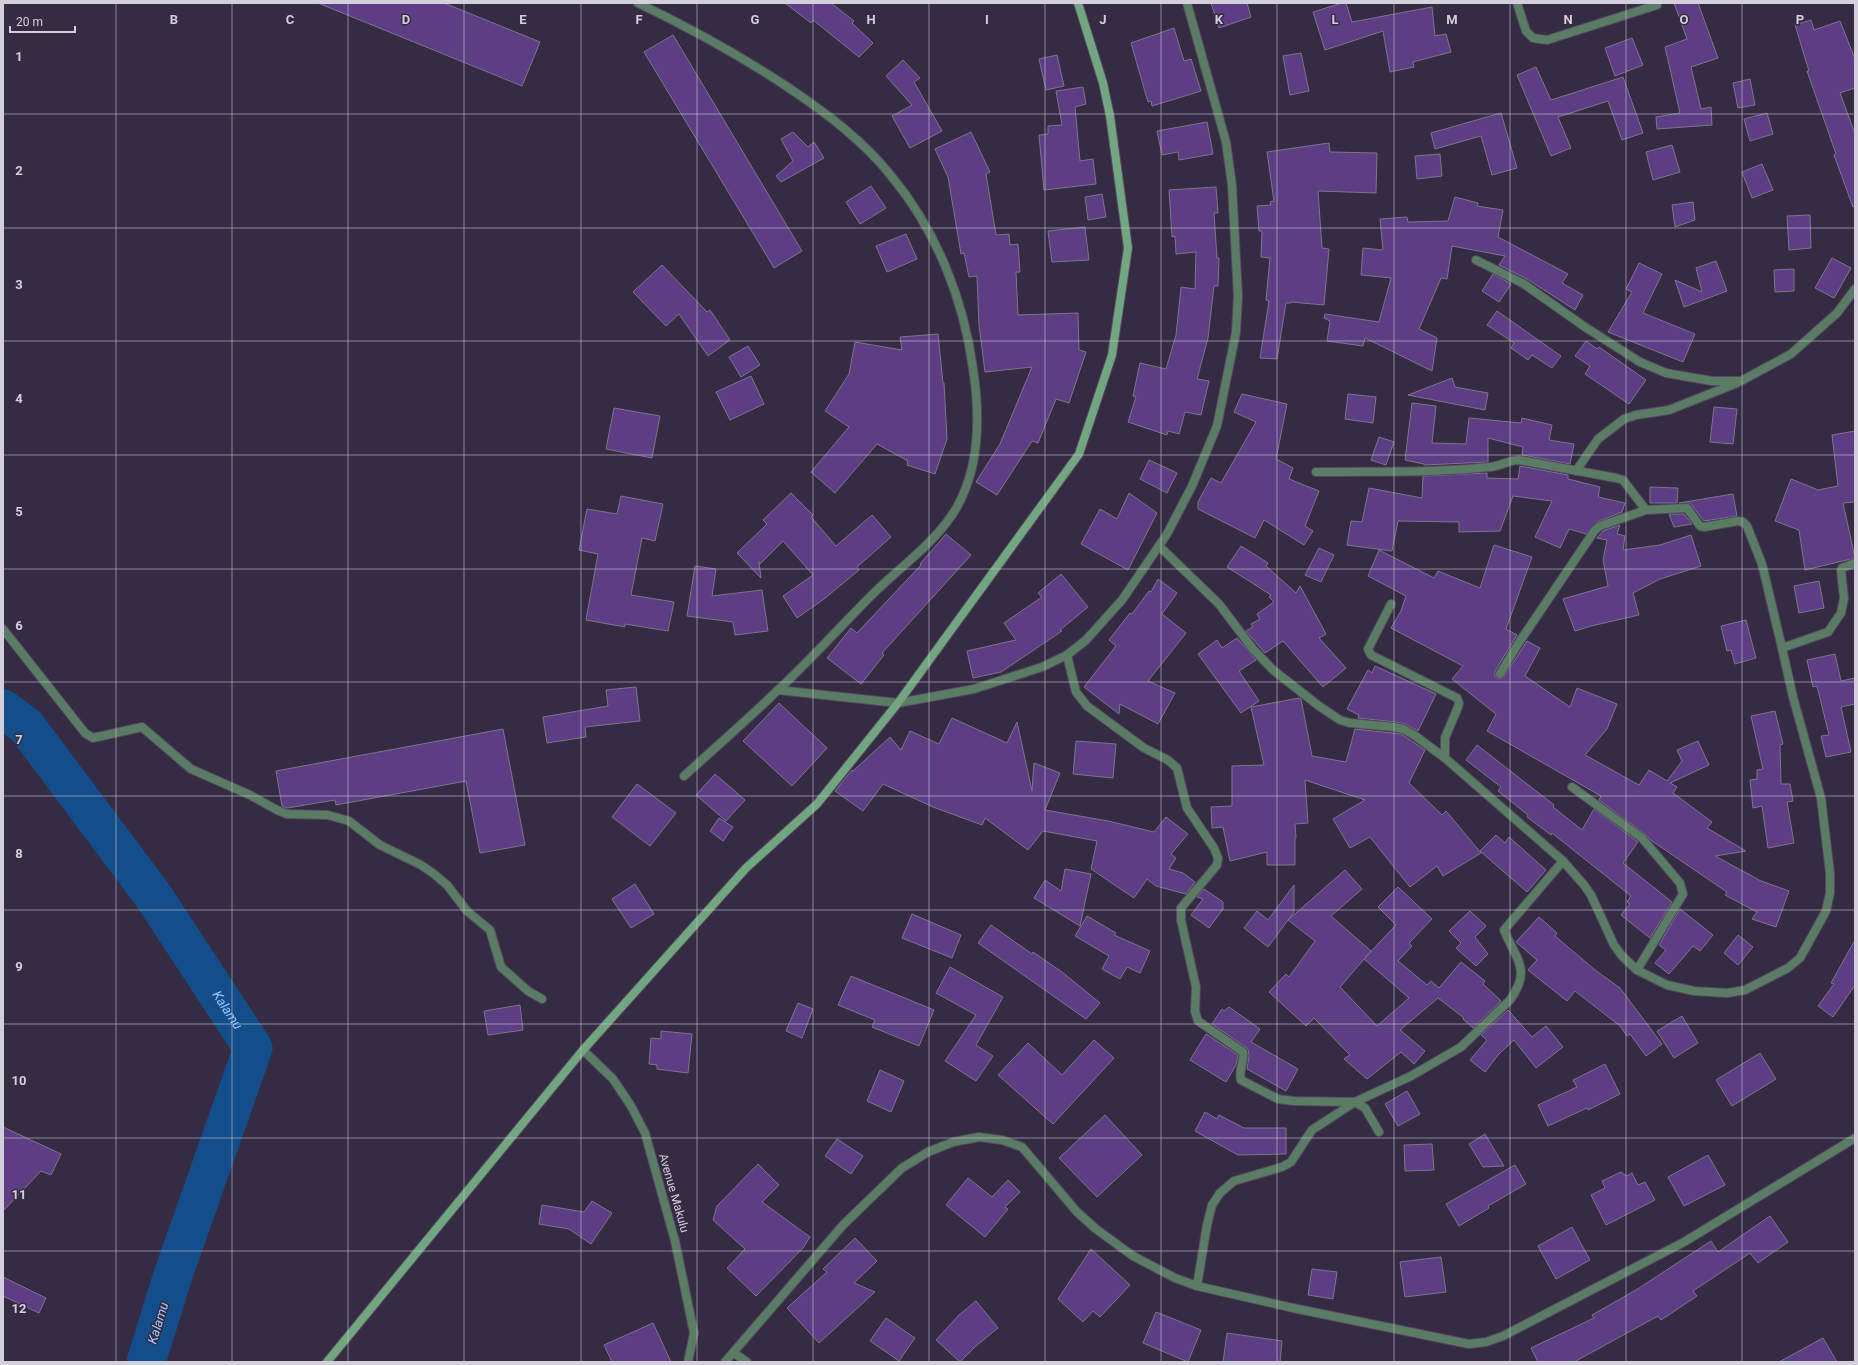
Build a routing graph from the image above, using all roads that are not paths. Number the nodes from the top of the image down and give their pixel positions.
1 (638, 3) edge
2 (1078, 3) edge
3 (1187, 3) edge
4 (1518, 3) edge
5 (1657, 5) dead end
6 (1476, 260) dead end
7 (1855, 289) edge
8 (1741, 381) junction
9 (1576, 471) junction
10 (1316, 472) dead end
11 (1646, 510) junction
12 (1159, 546) junction
13 (1855, 563) edge
14 (1391, 604) dead end
15 (3, 629) edge
16 (1782, 648) junction
17 (1067, 655) junction
18 (1500, 674) dead end
19 (778, 690) junction
20 (898, 703) junction
21 (1445, 758) junction
22 (684, 776) dead end
23 (1572, 787) dead end
24 (1563, 861) junction
25 (1637, 970) junction
26 (542, 1000) dead end
27 (583, 1050) junction
28 (1355, 1102) junction
29 (1379, 1132) dead end
30 (1855, 1138) edge
31 (1197, 1286) junction
32 (734, 1353) junction
33 (327, 1362) edge
34 (688, 1362) edge
35 (725, 1362) edge
36 (746, 1362) edge

1 - 19 street
2 - 20 main road
3 - 12 street
4 - 5 street
6 - 8 street
7 - 8 street
8 - 9 street
9 - 10 street
9 - 11 street
11 - 16 street
11 - 18 street
12 - 17 street
12 - 21 street
13 - 16 street
14 - 21 street
15 - 26 street
16 - 25 street
17 - 20 street
17 - 28 street
19 - 20 street
19 - 22 street
20 - 27 main road
21 - 24 street
23 - 25 street
24 - 25 street
24 - 28 street
27 - 33 main road
27 - 34 street, Avenue Makulu
28 - 29 street
28 - 31 street
30 - 31 street
31 - 32 street
32 - 35 street
32 - 36 street

